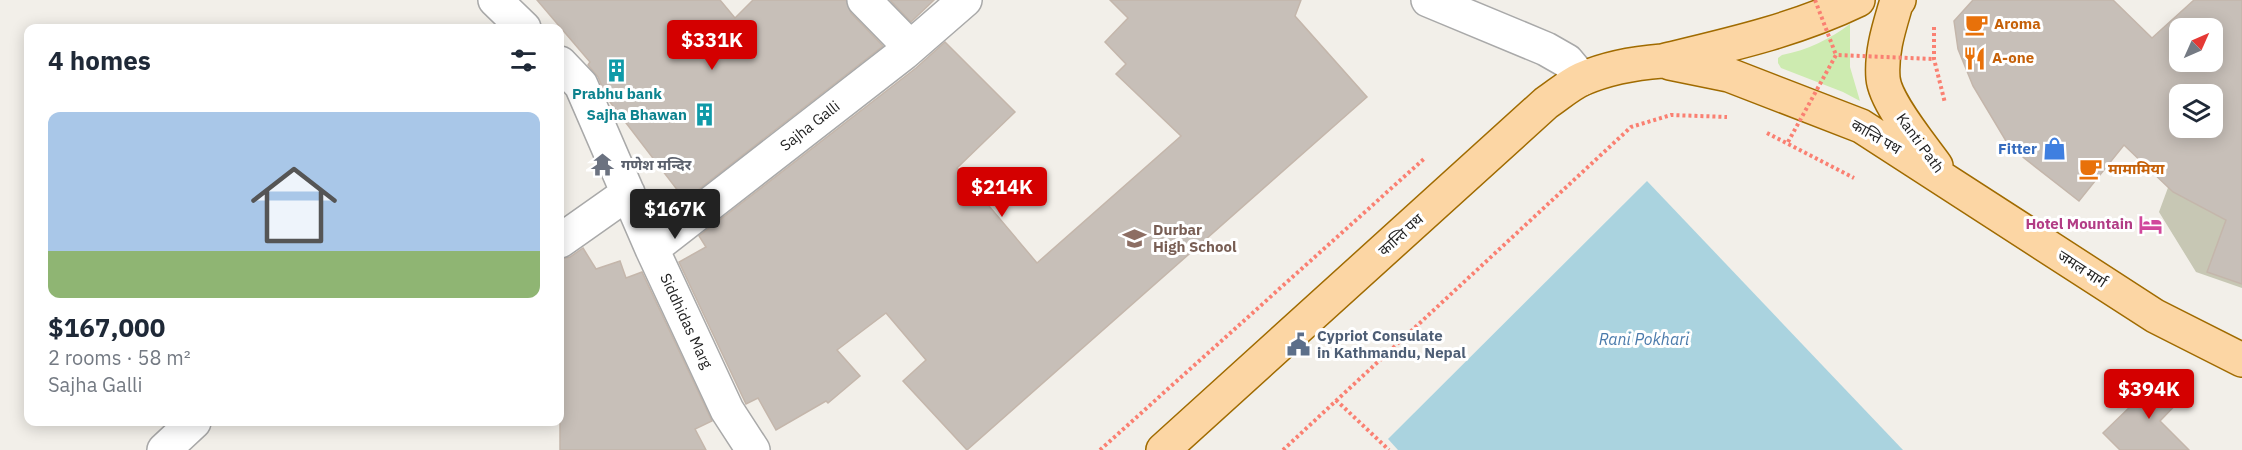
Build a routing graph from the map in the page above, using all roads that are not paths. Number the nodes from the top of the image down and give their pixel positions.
1 (495, 0) edge
2 (864, 0) edge
3 (965, 0) edge
4 (1428, 0) edge
5 (1858, 0) edge
6 (1899, 0) edge
7 (520, 24) edge
8 (910, 47) junction
9 (1662, 61) junction
10 (1582, 79) junction
11 (567, 82) edge
12 (1948, 182) junction
13 (628, 193) junction
14 (564, 238) edge
15 (652, 249) junction
16 (2242, 360) edge
17 (190, 426) edge
18 (164, 450) edge
19 (753, 450) edge
20 (1163, 450) edge

1 - 7 street
2 - 8 street
3 - 8 street, Sajha Galli
4 - 10 street
5 - 9 main road, कान्ति पथ
6 - 12 main road, Kanti Path
8 - 15 street, Sajha Galli
9 - 10 main road, कान्ति पथ
9 - 12 main road, कान्ति पथ
10 - 20 main road, कान्ति पथ
11 - 13 street, Siddhidas Marg
12 - 16 main road, जमल मार्ग
13 - 14 street
13 - 15 street, Siddhidas Marg
15 - 19 street, Siddhidas Marg
17 - 18 street

